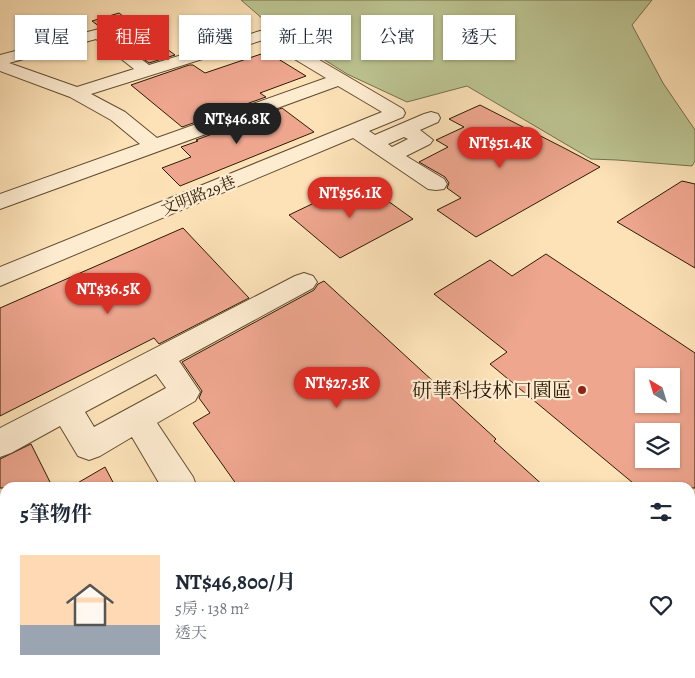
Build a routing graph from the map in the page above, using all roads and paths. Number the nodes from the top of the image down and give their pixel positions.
1 (0, 60) edge
2 (0, 66) edge
3 (147, 71) junction
4 (340, 79) junction
5 (76, 93) junction
6 (431, 118) dead end
7 (400, 121) junction
8 (354, 130) junction
9 (373, 143) junction
10 (154, 146) junction
11 (391, 155) junction
12 (436, 184) dead end
13 (0, 202) edge
14 (0, 277) edge
15 (304, 282) dead end
16 (160, 358) junction
17 (66, 408) junction
18 (138, 418) junction
19 (0, 443) edge
20 (177, 482) edge

1 - 3 lane
2 - 5 lane
3 - 4 lane
3 - 5 lane
4 - 7 lane
4 - 10 lane
5 - 10 lane
6 - 7 lane
7 - 8 lane, 文明路29巷
7 - 9 lane
7 - 11 lane
8 - 9 lane
8 - 14 lane, 文明路29巷
9 - 11 lane
10 - 13 lane
11 - 12 lane
15 - 16 lane
16 - 17 lane
16 - 18 lane
17 - 18 lane
17 - 19 lane
18 - 20 lane

